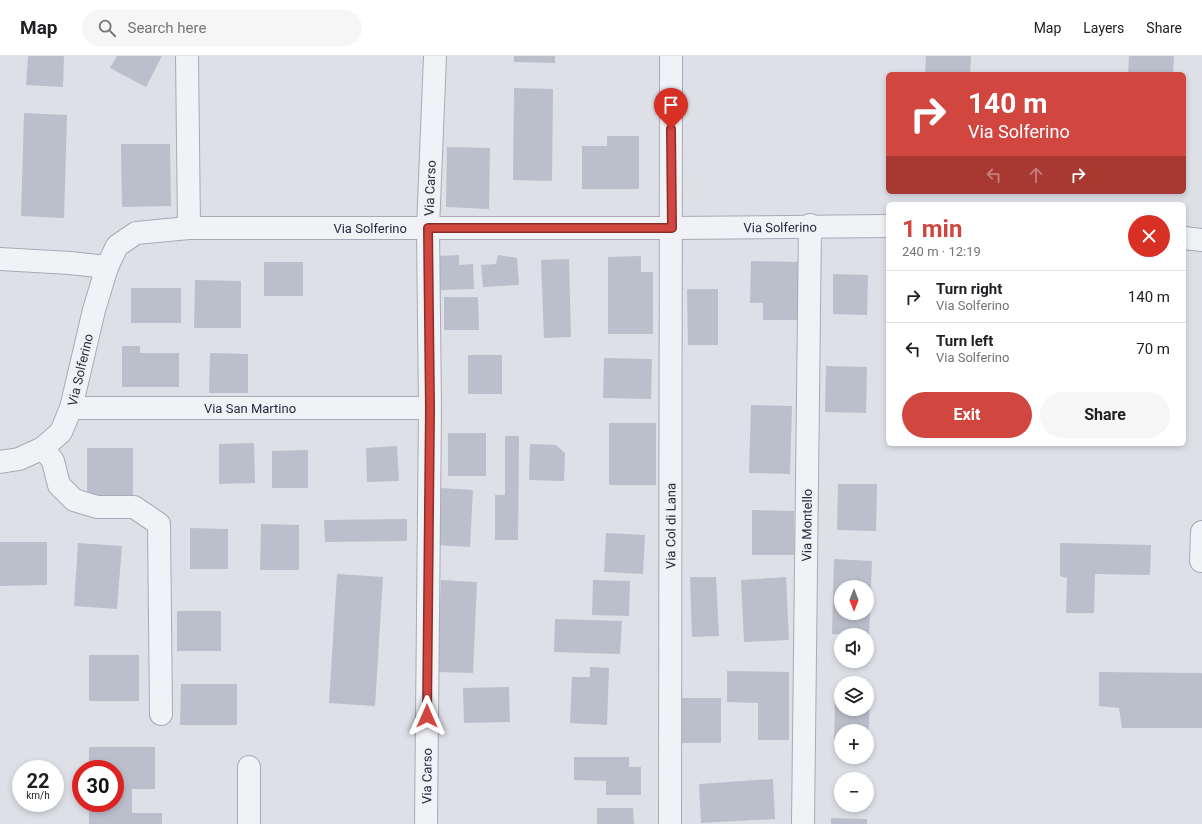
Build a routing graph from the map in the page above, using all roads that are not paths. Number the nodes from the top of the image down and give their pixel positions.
1 (187, 56) edge
2 (435, 56) edge
3 (671, 56) edge
4 (810, 226) junction
5 (886, 226) edge
6 (189, 228) junction
7 (428, 228) junction
8 (672, 228) junction
9 (1186, 238) edge
10 (1202, 240) edge
11 (0, 259) edge
12 (107, 267) junction
13 (71, 408) junction
14 (430, 408) junction
15 (43, 448) junction
16 (0, 462) edge
17 (1202, 532) edge
18 (1201, 561) dead end
19 (161, 714) dead end
20 (249, 767) dead end
21 (249, 824) edge
22 (426, 824) edge
23 (670, 824) edge
24 (803, 824) edge

1 - 6 street
2 - 7 street, Via Carso
3 - 8 street
4 - 5 street, Via Solferino
4 - 8 street, Via Solferino
4 - 24 street, Via Montello
6 - 7 street, Via Solferino
6 - 12 street, Via Solferino
7 - 8 street, Via Solferino
7 - 14 street, Via Carso
8 - 23 street, Via Col di Lana
9 - 10 street
11 - 12 street
12 - 13 street, Via Solferino
13 - 14 street, Via San Martino
13 - 15 street, Via Solferino
14 - 22 street, Via Carso
15 - 16 street, Via Solferino
15 - 19 street
17 - 18 street
20 - 21 street

